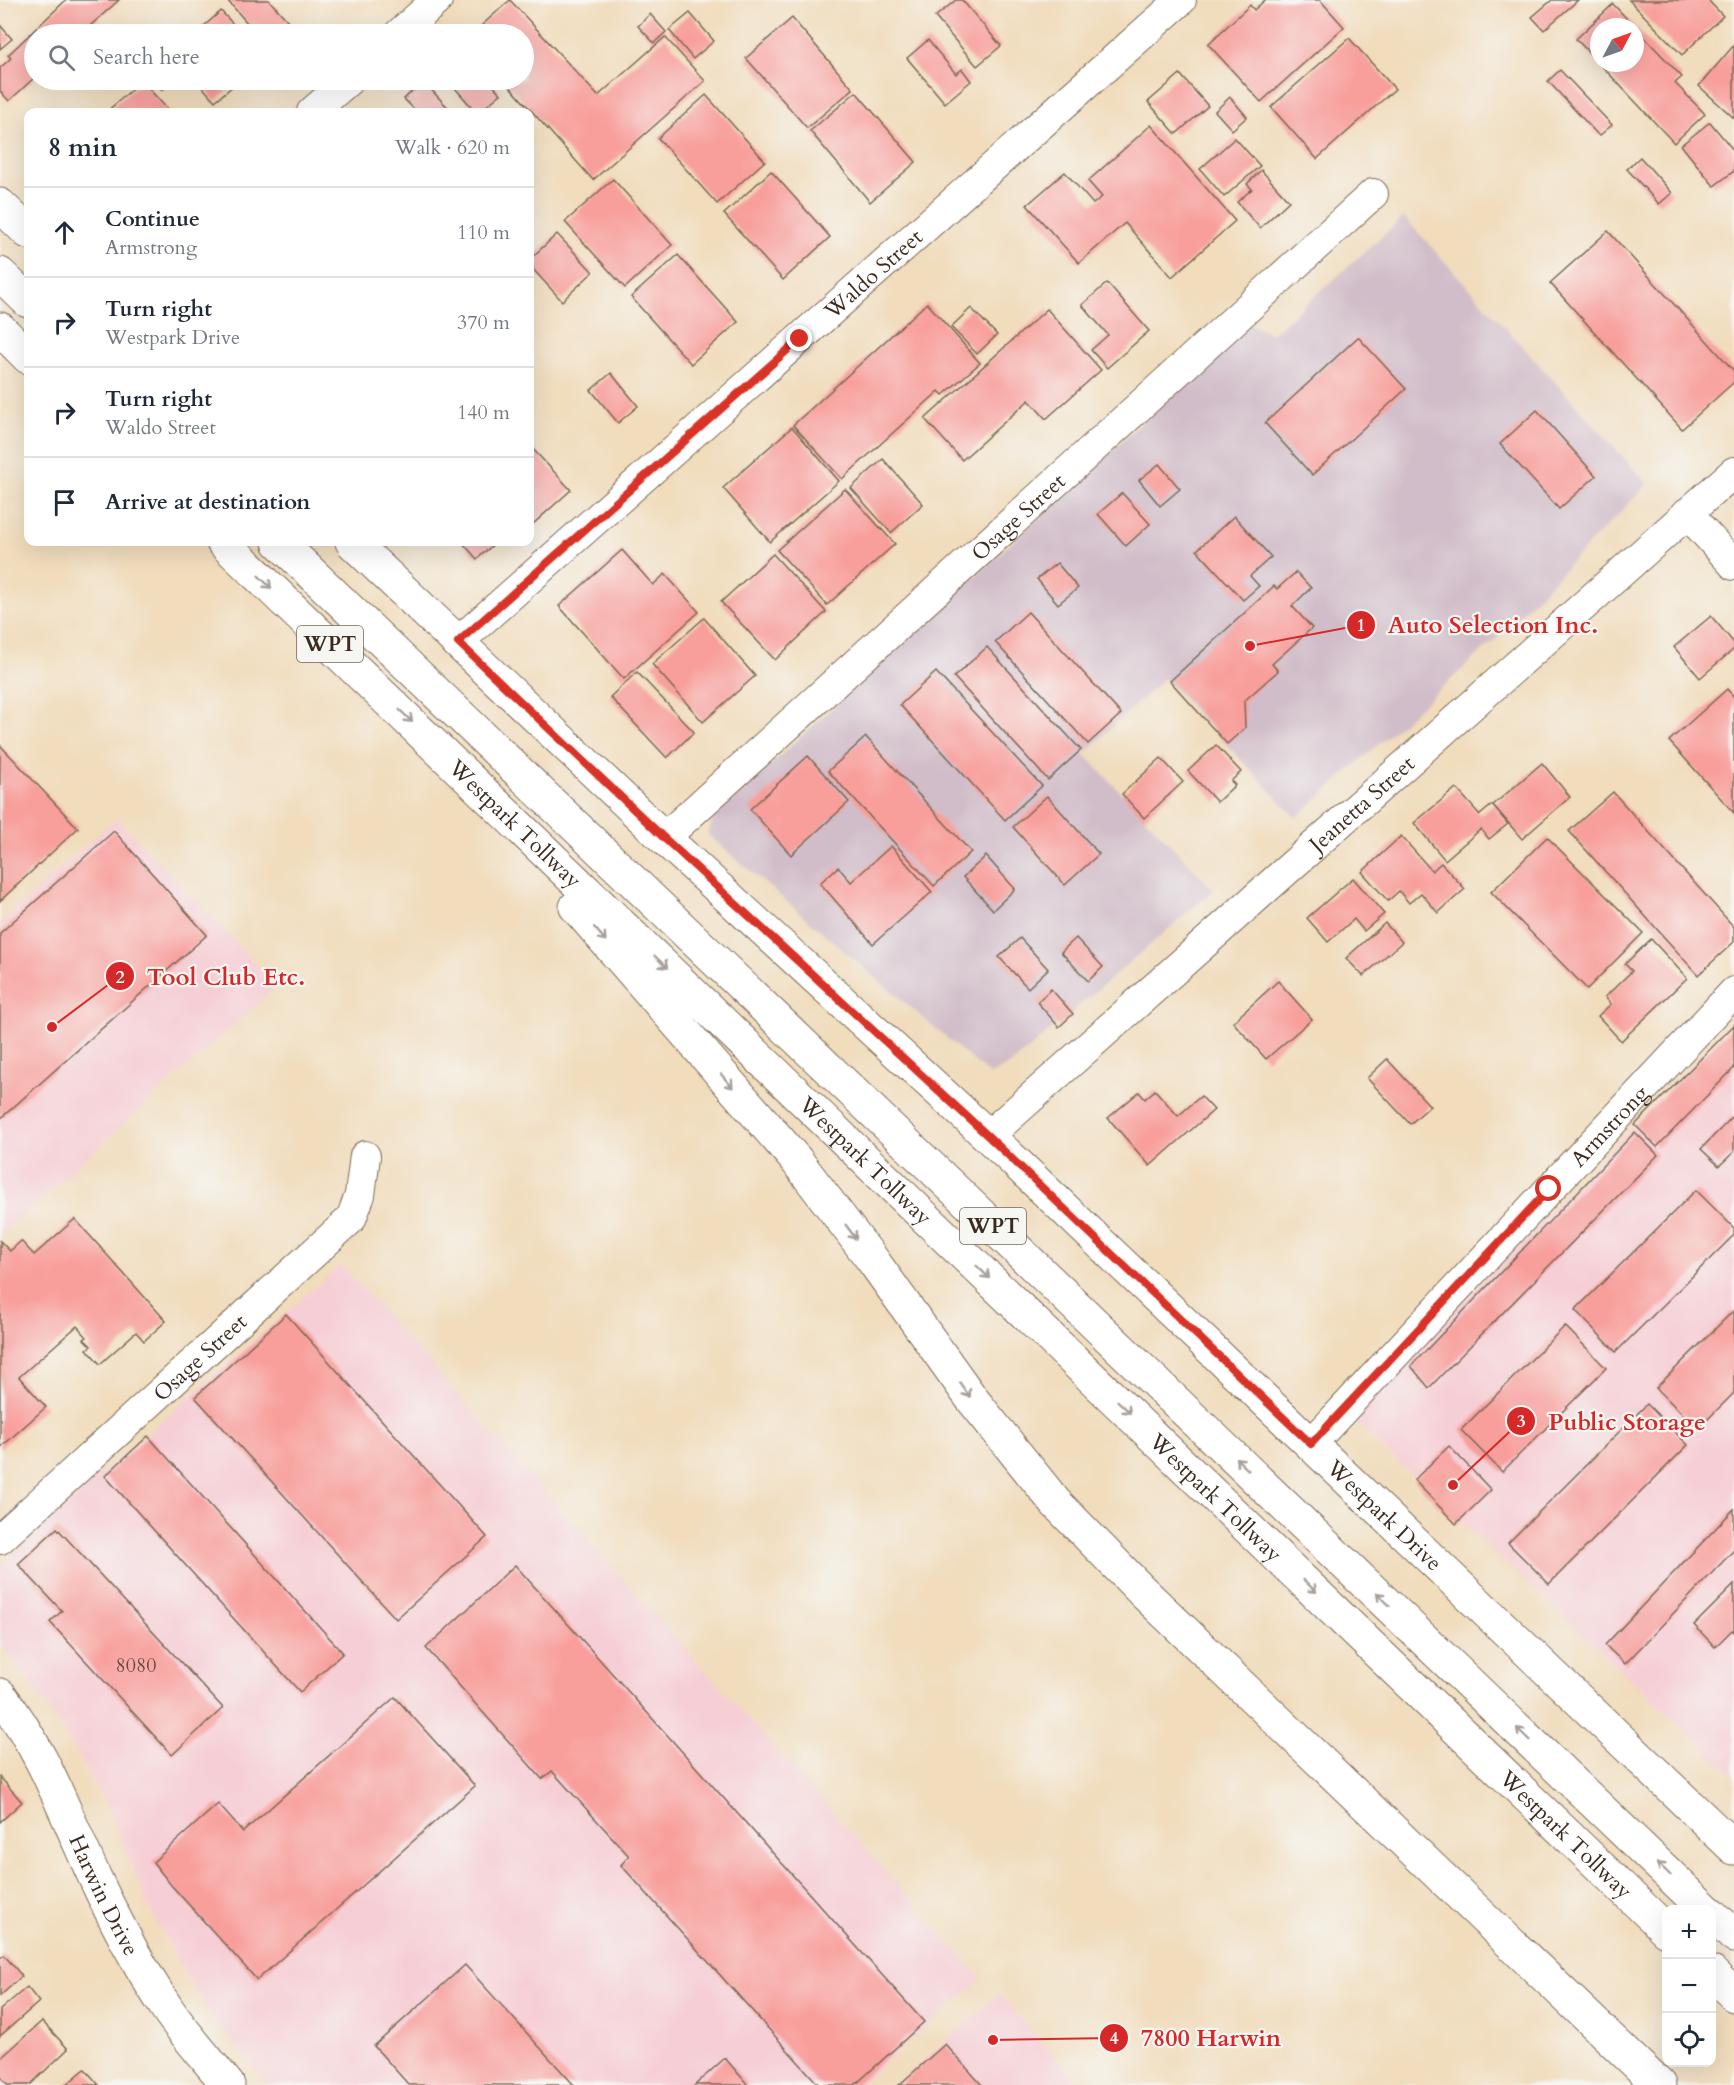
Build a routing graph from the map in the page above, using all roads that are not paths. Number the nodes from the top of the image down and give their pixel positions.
1 (437, 0) edge
2 (1181, 0) edge
3 (410, 24) edge
4 (337, 90) edge
5 (317, 108) edge
6 (1373, 194) dead end
7 (0, 205) edge
8 (24, 228) edge
9 (0, 274) edge
10 (24, 297) edge
11 (0, 329) edge
12 (24, 353) edge
13 (1734, 472) edge
14 (1687, 513) junction
15 (227, 546) edge
16 (283, 546) edge
17 (356, 546) edge
18 (1734, 565) edge
19 (458, 642) junction
20 (438, 747) junction
21 (664, 838) junction
22 (1734, 992) edge
23 (988, 1136) junction
24 (365, 1156) dead end
25 (1311, 1444) junction
26 (0, 1539) edge
27 (0, 1695) edge
28 (1734, 1848) edge
29 (1701, 1905) edge
30 (1716, 1918) edge
31 (1662, 1926) edge
32 (1734, 1936) edge
33 (1716, 1977) edge
34 (1734, 1995) edge
35 (228, 2085) edge
36 (1659, 2085) edge

1 - 3 street
2 - 19 street, Waldo Street
4 - 5 street
6 - 21 street, Osage Street
7 - 8 main road
9 - 10 main road
11 - 12 main road
13 - 14 street, Jeanetta Street
14 - 18 street
14 - 23 street, Jeanetta Street
15 -> 20 main road, Westpark Tollway / WPT
29 -> 16 main road, Westpark Tollway / WPT
17 - 19 main road, Westpark Drive
19 - 21 main road, Westpark Drive
20 -> 31 main road, Westpark Tollway / WPT
20 -> 36 main road
21 - 23 main road, Westpark Drive
22 - 25 street, Armstrong
23 - 25 main road, Westpark Drive
24 - 26 street, Osage Street
25 - 28 main road, Westpark Drive
27 - 35 main road, Harwin Drive
30 - 32 main road
33 - 34 main road

